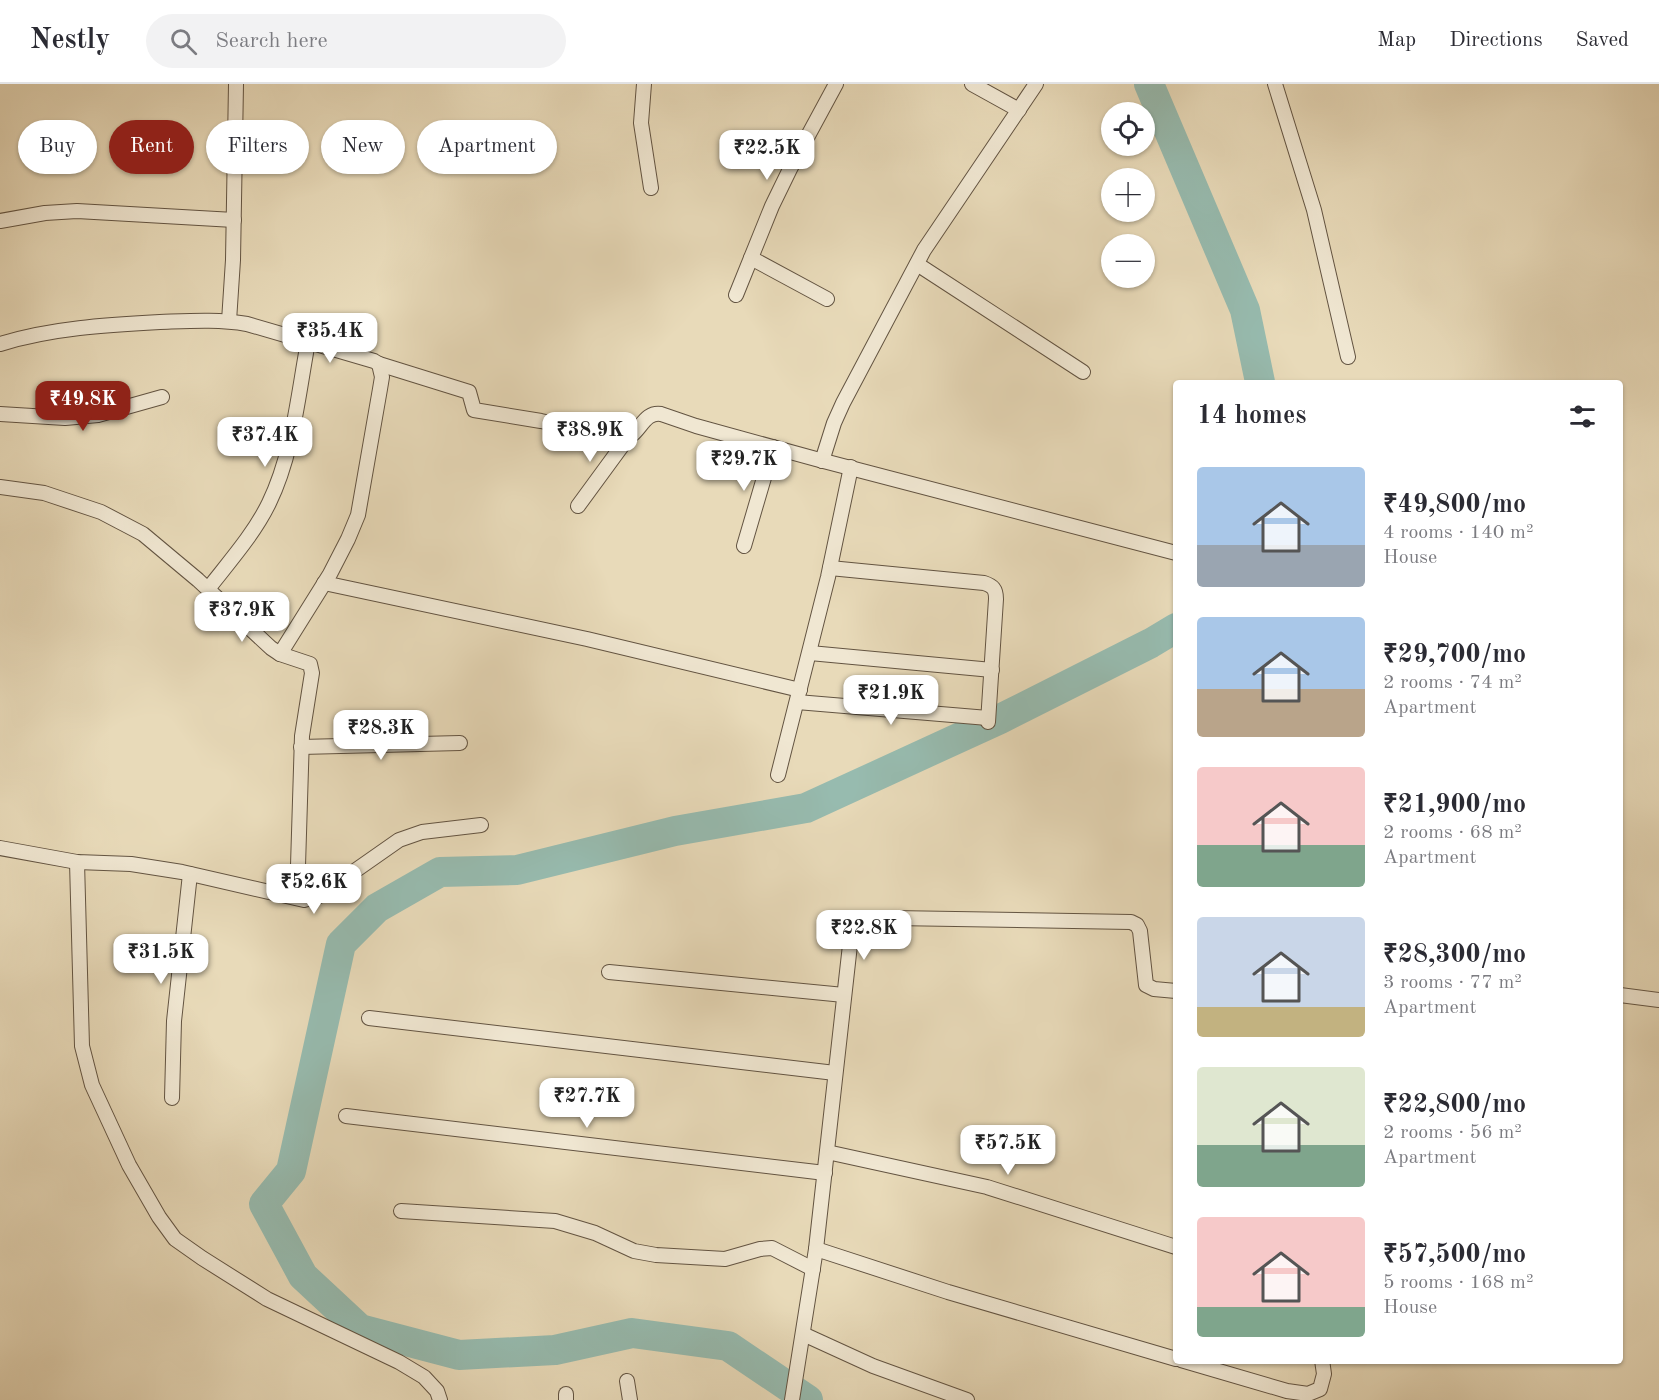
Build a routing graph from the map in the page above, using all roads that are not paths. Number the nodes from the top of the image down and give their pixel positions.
1 (236, 84) edge
2 (644, 84) edge
3 (836, 84) edge
4 (972, 84) edge
5 (1036, 84) edge
6 (1275, 84) edge
7 (1019, 110) junction
8 (651, 188) dead end
9 (234, 220) junction
10 (0, 221) edge
11 (751, 258) junction
12 (917, 264) junction
13 (736, 295) dead end
14 (827, 298) dead end
15 (229, 321) junction
16 (308, 342) junction
17 (0, 344) edge
18 (1348, 357) dead end
19 (379, 364) junction
20 (1083, 372) dead end
21 (162, 397) dead end
22 (0, 414) edge
23 (627, 439) junction
24 (774, 447) junction
25 (822, 460) junction
26 (851, 467) junction
27 (0, 487) edge
28 (578, 506) dead end
29 (744, 546) dead end
30 (1173, 552) edge
31 (830, 568) junction
32 (324, 583) junction
33 (208, 590) junction
34 (810, 652) junction
35 (280, 654) junction
36 (992, 670) junction
37 (799, 696) junction
38 (460, 743) dead end
39 (301, 747) junction
40 (778, 775) dead end
41 (481, 825) dead end
42 (0, 848) edge
43 (77, 862) junction
44 (190, 874) junction
45 (297, 898) junction
46 (609, 972) dead end
47 (1173, 991) edge
48 (1623, 994) edge
49 (844, 995) junction
50 (1659, 1000) edge
51 (369, 1017) dead end
52 (835, 1073) junction
53 (172, 1098) dead end
54 (346, 1116) dead end
55 (827, 1152) junction
56 (825, 1173) junction
57 (401, 1211) dead end
58 (1173, 1246) edge
59 (816, 1249) junction
60 (813, 1269) junction
61 (802, 1339) junction
62 (1173, 1358) edge
63 (1323, 1364) edge
64 (1212, 1365) edge
65 (627, 1381) dead end
66 (440, 1400) edge
67 (630, 1400) edge
68 (792, 1400) edge
69 (967, 1400) edge

1 - 9 street
2 - 8 street
3 - 11 street
4 - 7 street
5 - 7 street
6 - 18 street
7 - 12 street
9 - 10 street
9 - 15 street
11 - 13 street
11 - 14 street
12 - 20 street
12 - 25 street
15 - 16 street
15 - 17 street
16 - 19 street
16 - 33 street
19 - 23 street
19 - 32 street
21 - 22 street
23 - 24 street
23 - 28 street
24 - 25 street
24 - 29 street
25 - 26 street
26 - 30 street
26 - 31 street
27 - 33 street
31 - 34 street
31 - 36 street
32 - 35 street
32 - 37 street
33 - 35 street
34 - 36 street
34 - 37 street
35 - 39 street
36 - 37 street
37 - 40 street
38 - 39 street
39 - 45 street
41 - 45 street
42 - 43 street
43 - 44 street
43 - 66 street
44 - 45 street
44 - 53 street
46 - 49 street
47 - 49 street
48 - 50 street
49 - 52 street
51 - 52 street
52 - 55 street
54 - 56 street
55 - 56 street
55 - 58 street
56 - 59 street
57 - 60 street
59 - 60 street
59 - 62 street
60 - 61 street
61 - 68 street
61 - 69 street
63 - 64 street
65 - 67 street

